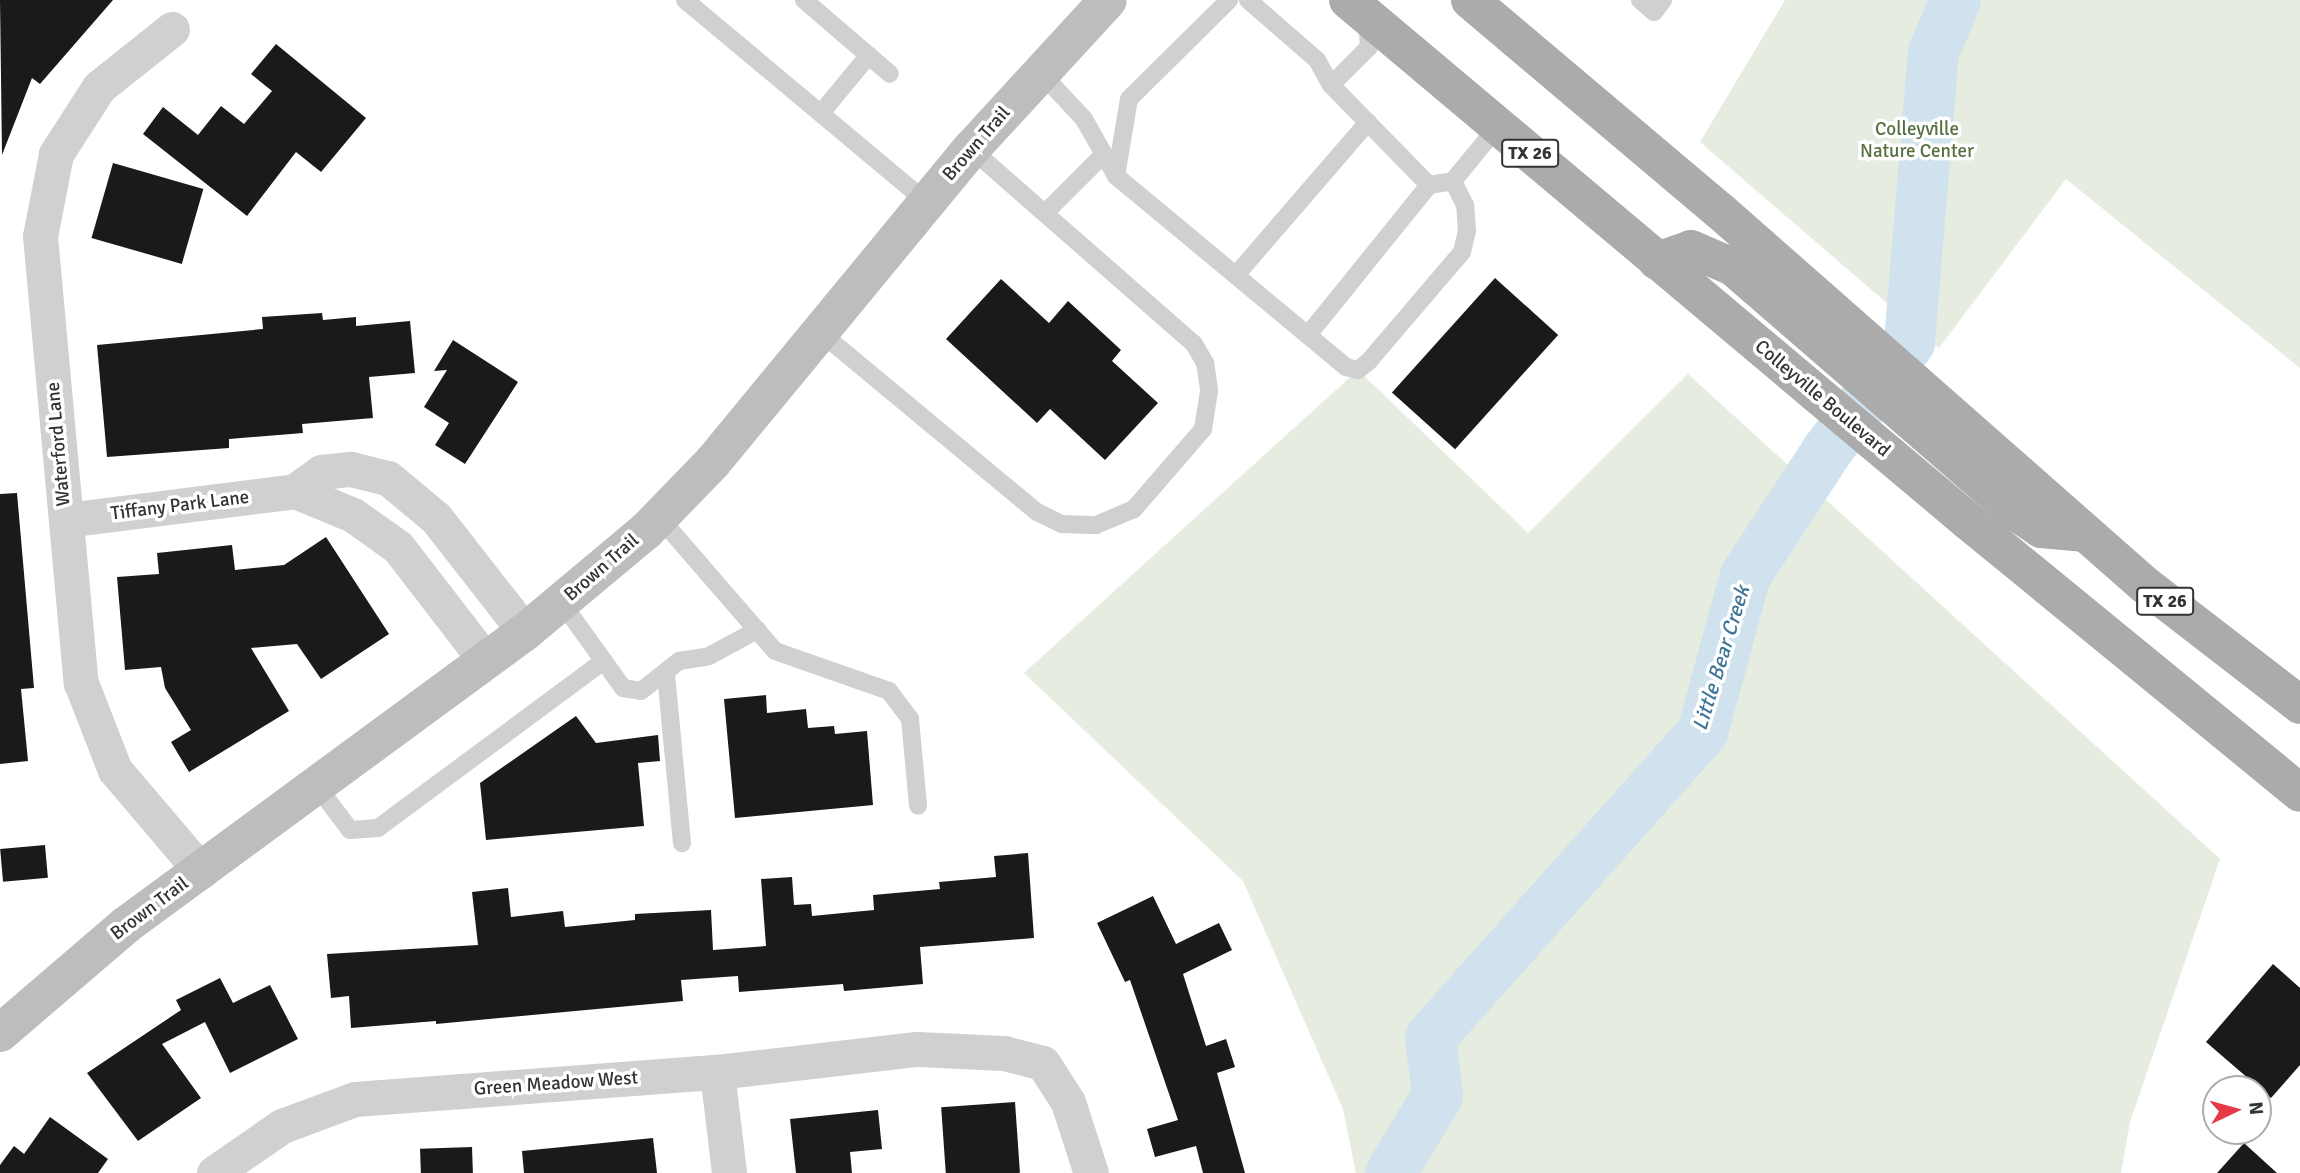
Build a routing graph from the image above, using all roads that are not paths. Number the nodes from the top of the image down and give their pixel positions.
1 (685, 0) edge
2 (804, 0) edge
3 (1108, 0) edge
4 (1228, 0) edge
5 (1248, 0) edge
6 (1470, 0) edge
7 (1640, 0) edge
8 (1664, 0) edge
9 (1357, 9) edge
10 (172, 29) dead end
11 (869, 55) junction
12 (1040, 72) junction
13 (890, 74) dead end
14 (1331, 85) junction
15 (821, 113) junction
16 (1368, 122) junction
17 (1498, 126) junction
18 (971, 149) junction
19 (1104, 155) junction
20 (1116, 176) junction
21 (1453, 181) junction
22 (1429, 185) junction
23 (927, 202) junction
24 (1045, 213) junction
25 (1750, 259) junction
26 (1657, 261) junction
27 (1236, 275) junction
28 (820, 332) junction
29 (1308, 335) junction
30 (295, 491) junction
31 (659, 517) junction
32 (66, 520) junction
33 (2086, 533) junction
34 (562, 603) junction
35 (757, 630) junction
36 (525, 632) junction
37 (485, 660) junction
38 (604, 661) junction
39 (666, 674) junction
40 (2300, 705) edge
41 (317, 786) junction
42 (2300, 793) edge
43 (918, 806) dead end
44 (682, 844) dead end
45 (201, 871) junction
46 (0, 1033) edge
47 (717, 1072) junction
48 (214, 1173) edge
49 (729, 1173) edge
50 (1091, 1173) edge

1 - 15 lane
2 - 11 lane
3 - 12 street, Brown Trail
4 - 20 lane
5 - 14 lane
6 - 25 main road, TX 26
7 - 8 lane
9 - 14 lane
9 - 17 main road, Colleyville Boulevard / TX 26
10 - 32 street, Waterford Lane
11 - 13 lane
11 - 15 lane
12 - 18 street, Brown Trail
12 - 19 lane
14 - 16 lane
15 - 23 lane
16 - 22 lane
16 - 27 lane
17 - 21 lane
17 - 26 main road, Colleyville Boulevard / TX 26
18 - 23 street, Brown Trail
18 - 24 lane
19 - 20 lane
19 - 24 lane
20 - 27 lane
21 - 22 lane
21 - 29 lane
22 - 29 lane
23 - 28 street, Brown Trail
24 - 28 lane
25 - 26 main road
25 - 33 main road, TX 26
25 - 33 main road
26 - 42 main road, Colleyville Boulevard / TX 26
27 - 29 lane
28 - 31 street, Brown Trail
30 - 32 street, Tiffany Park Lane
30 - 36 street, Tiffany Park Lane
30 - 37 street, Tiffany Park Lane
31 - 34 street, Brown Trail
31 - 35 lane
32 - 45 street, Waterford Lane
33 - 40 main road, TX 26
34 - 36 street, Brown Trail
34 - 38 lane
35 - 39 lane
35 - 43 lane
36 - 37 street, Brown Trail
37 - 41 street, Brown Trail
38 - 39 lane
38 - 41 lane
39 - 44 lane
41 - 45 street, Brown Trail
45 - 46 street, Brown Trail
47 - 48 street, Green Meadow West
47 - 49 street
47 - 50 street, Green Meadow West

